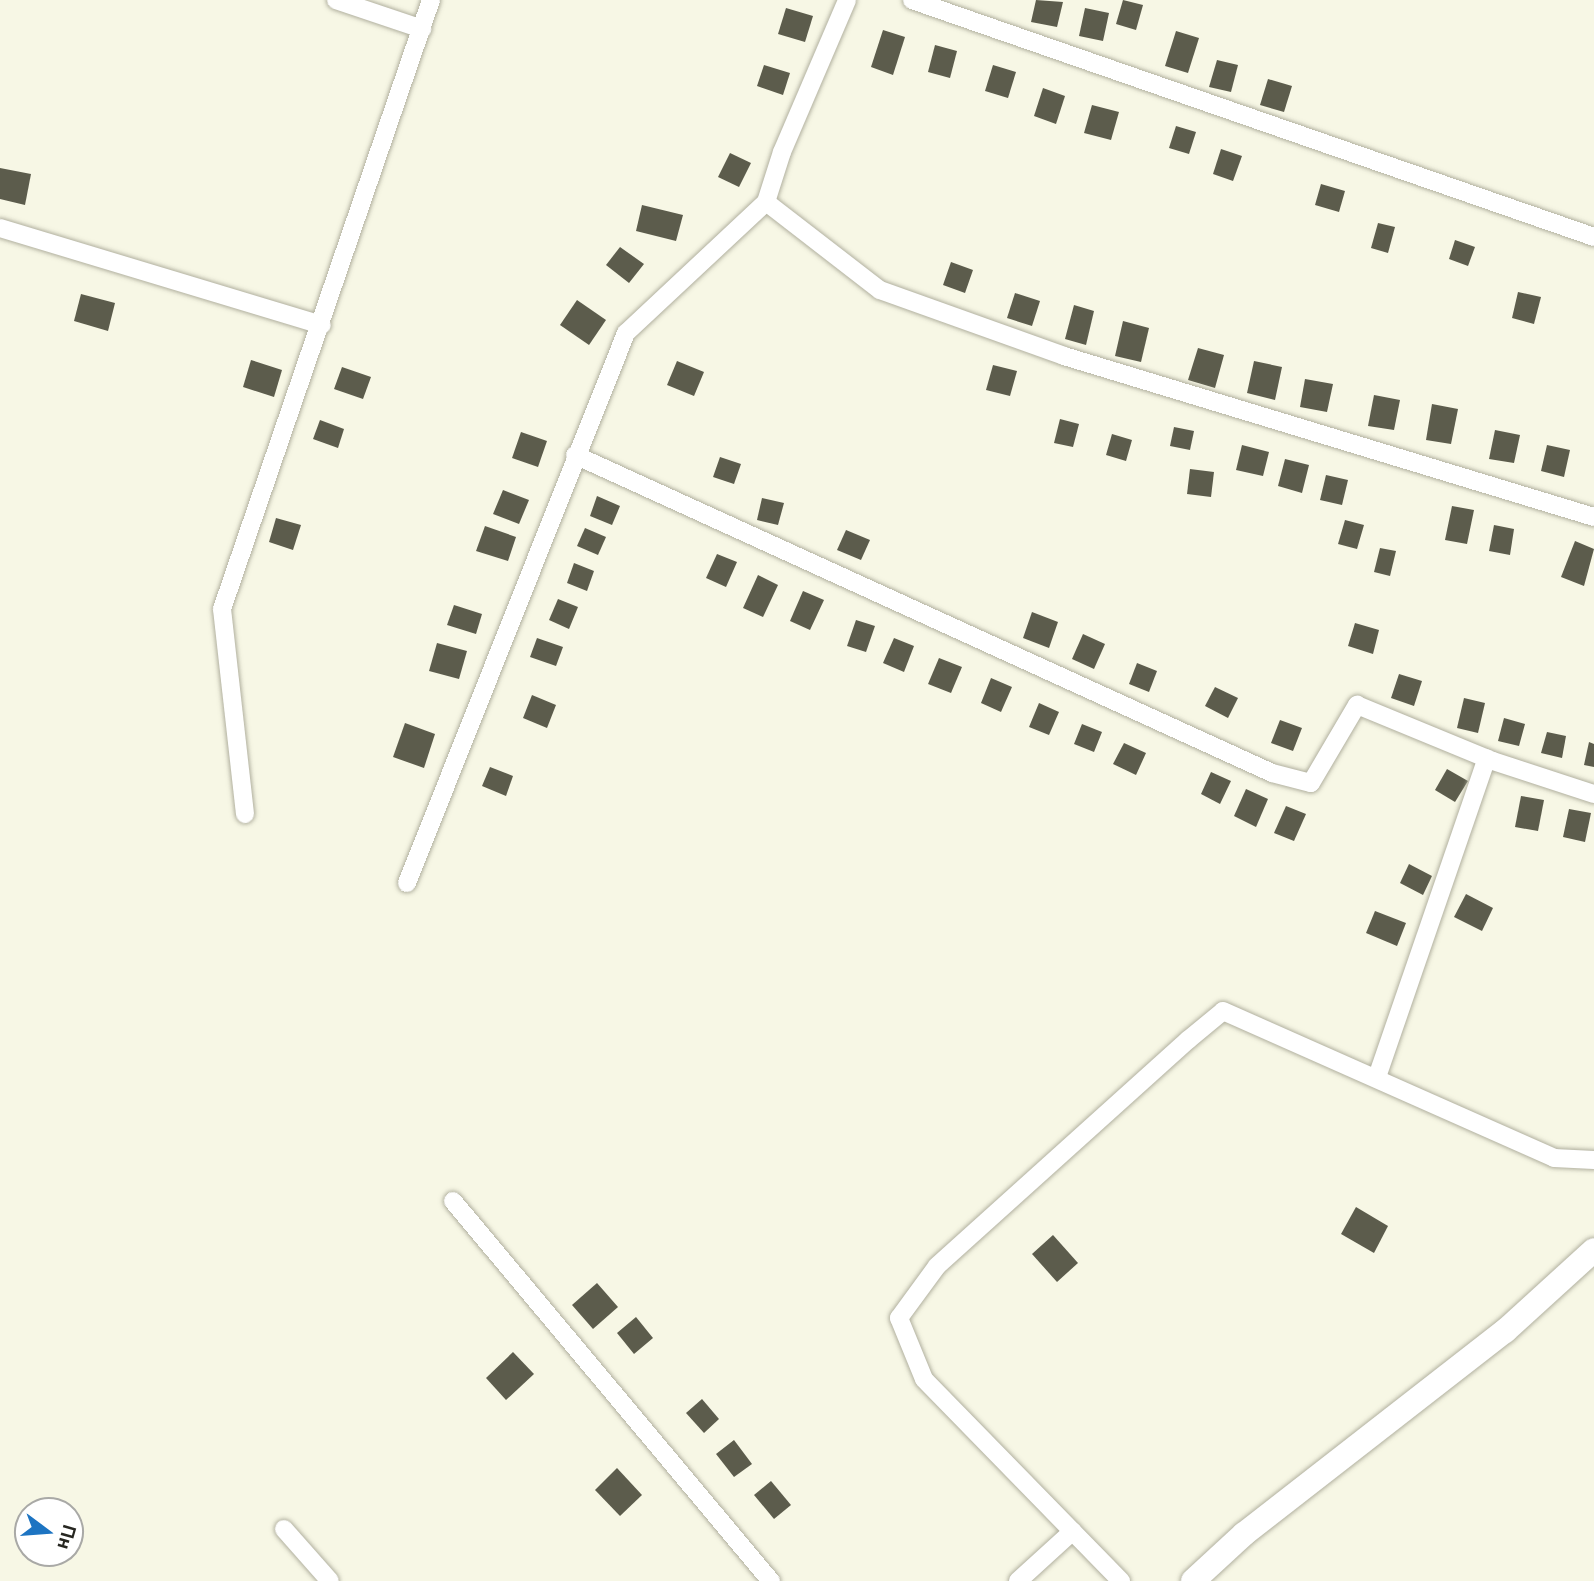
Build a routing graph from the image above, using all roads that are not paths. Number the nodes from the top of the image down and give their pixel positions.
1 (336, 0) edge
2 (431, 0) edge
3 (847, 0) edge
4 (912, 0) edge
5 (422, 29) junction
6 (766, 202) junction
7 (0, 228) edge
8 (1594, 237) edge
9 (321, 325) junction
10 (575, 455) junction
11 (1594, 517) edge
12 (1487, 758) junction
13 (1594, 794) edge
14 (245, 814) dead end
15 (407, 883) dead end
16 (1377, 1077) junction
17 (1594, 1160) edge
18 (453, 1201) dead end
19 (1594, 1250) edge
20 (284, 1528) dead end
21 (1073, 1531) junction
22 (330, 1581) edge
23 (771, 1581) edge
24 (1018, 1581) edge
25 (1121, 1581) edge
26 (1193, 1581) edge

1 - 5 street
2 - 5 street
3 - 6 street
4 - 8 street
5 - 9 street
6 - 10 street
6 - 11 street
7 - 9 street
9 - 14 street
10 - 12 street
10 - 15 street
12 - 13 street
12 - 16 street
16 - 17 street
16 - 21 street
18 - 23 street
19 - 26 main road
20 - 22 street
21 - 24 street
21 - 25 street

